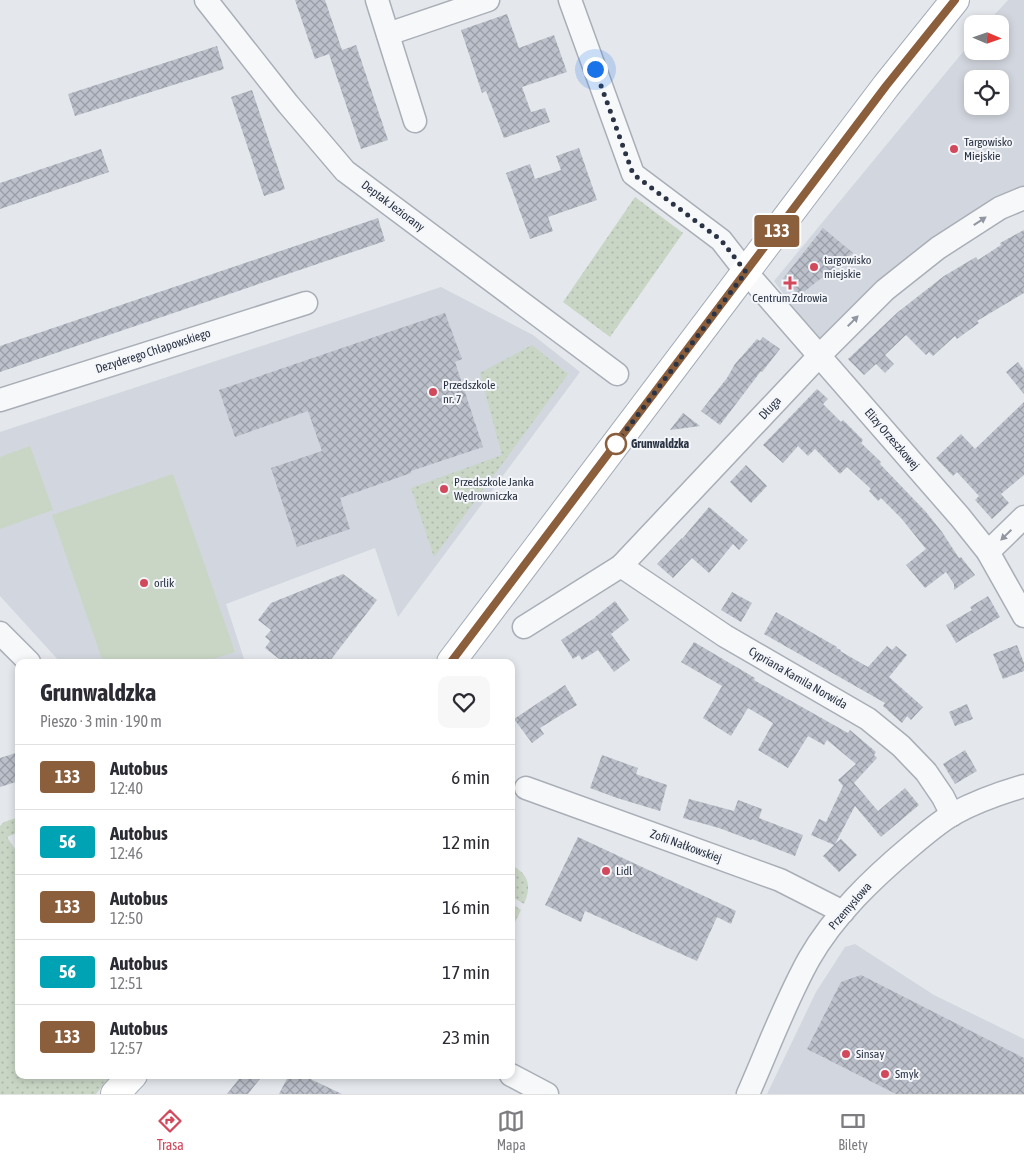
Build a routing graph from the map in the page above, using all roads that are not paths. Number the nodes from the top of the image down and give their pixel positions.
1 (206, 0) edge
2 (377, 0) edge
3 (488, 0) edge
4 (570, 0) edge
5 (955, 0) edge
6 (388, 34) junction
7 (415, 121) dead end
8 (1024, 198) edge
9 (746, 272) junction
10 (306, 303) dead end
11 (819, 356) junction
12 (617, 374) dead end
13 (0, 400) edge
14 (1024, 517) edge
15 (988, 552) junction
16 (621, 566) junction
17 (1024, 616) edge
18 (524, 627) dead end
19 (0, 633) edge
20 (26, 659) edge
21 (453, 659) edge
22 (1024, 786) edge
23 (526, 788) dead end
24 (952, 814) junction
25 (843, 912) junction
26 (515, 1077) edge
27 (129, 1079) edge
28 (116, 1094) edge
29 (547, 1094) edge
30 (748, 1094) edge

1 - 12 street, Deptak Jeziorany
2 - 6 street
3 - 6 street
4 - 9 street
5 - 9 main road
6 - 7 street
11 -> 8 street, Długa
9 - 11 street, Elizy Orzeszkowej
9 - 21 main road
10 - 13 street, Dezyderego Chłapowskiego
11 - 15 street, Elizy Orzeszkowej
11 - 16 street, Długa
14 -> 15 street
15 - 17 street, Elizy Orzeszkowej
16 - 18 street, Długa
16 - 24 street, Cypriana Kamila Norwida
19 - 20 street
22 - 24 street, Przemysłowa
23 - 25 street, Zofii Nałkowskiej
24 - 25 street, Przemysłowa
25 - 30 street, Przemysłowa
26 - 29 street
27 - 28 main road

